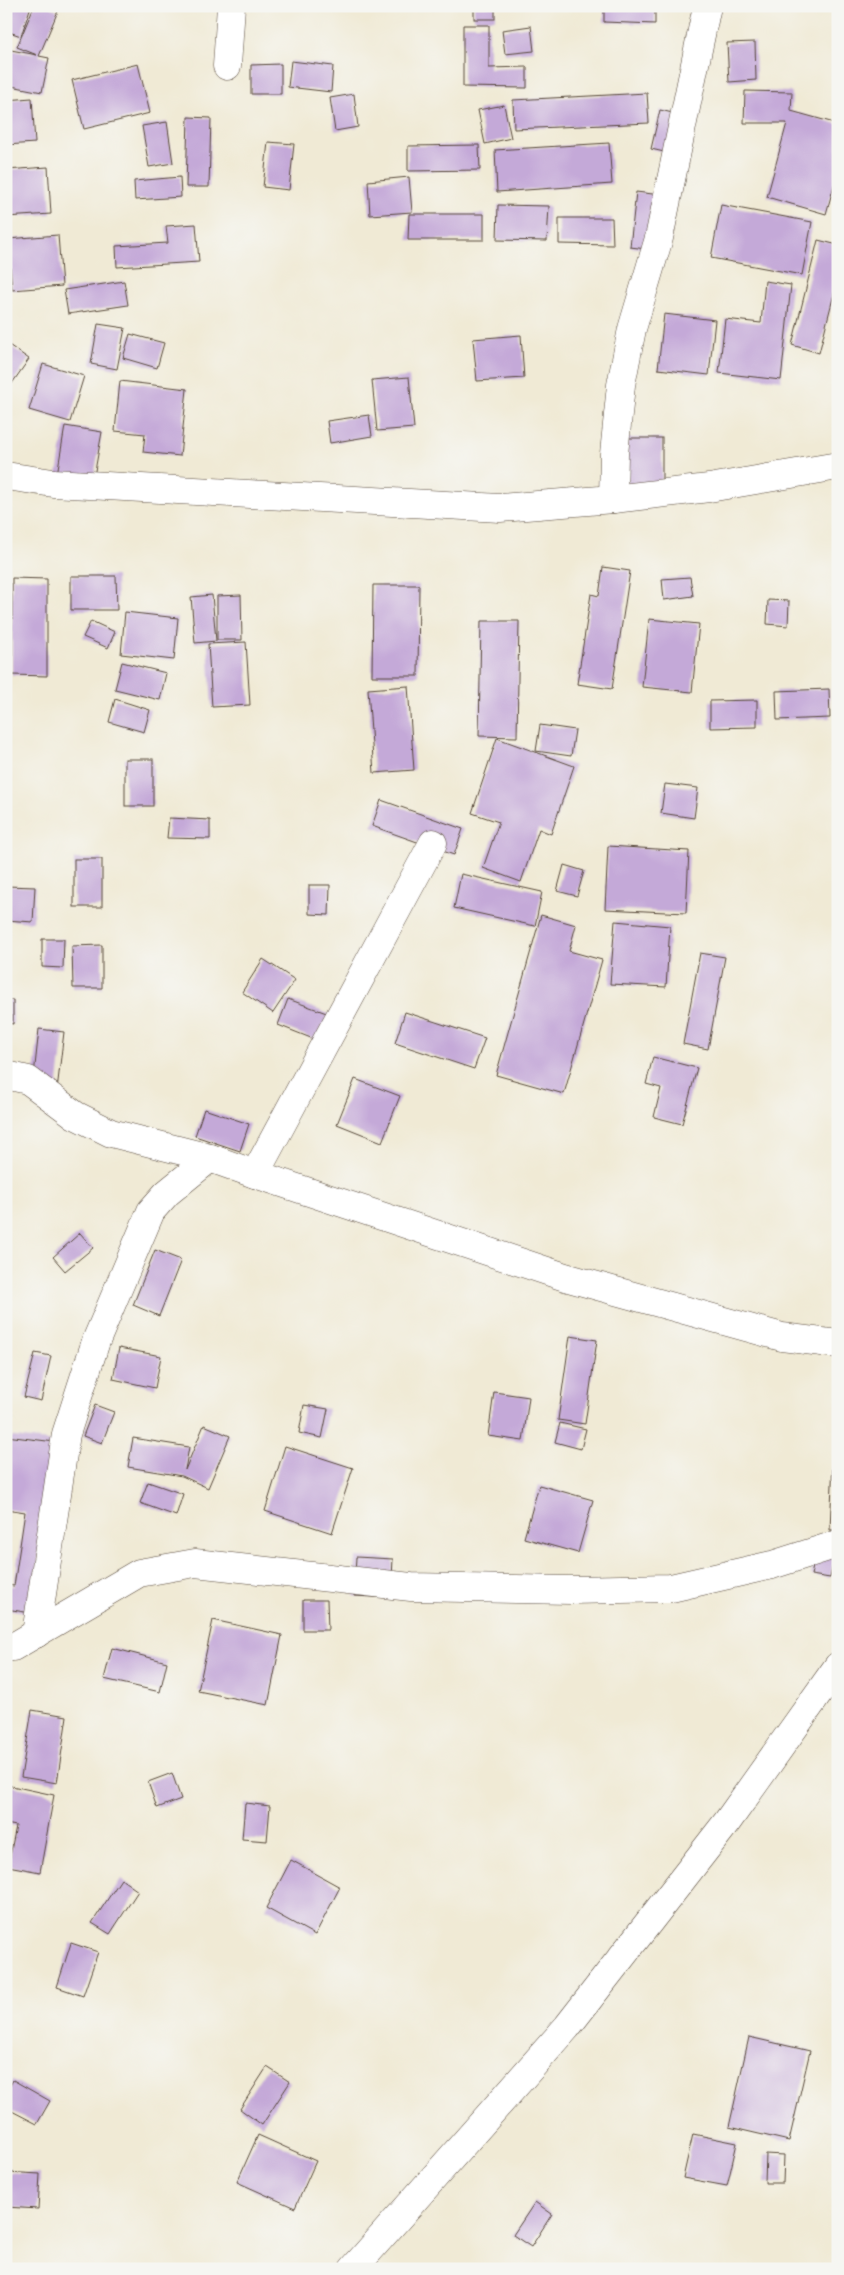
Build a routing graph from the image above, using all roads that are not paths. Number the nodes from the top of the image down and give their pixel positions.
1 (231, 6) edge
2 (707, 6) edge
3 (227, 66) dead end
4 (838, 466) edge
5 (6, 476) edge
6 (613, 499) junction
7 (433, 843) dead end
8 (6, 1075) edge
9 (210, 1158) junction
10 (255, 1174) junction
11 (838, 1344) edge
12 (838, 1544) edge
13 (36, 1634) junction
14 (6, 1648) edge
15 (838, 1666) edge
16 (353, 2269) edge

1 - 3 street
2 - 6 street
4 - 6 street
5 - 6 street
7 - 10 street
8 - 9 street
9 - 10 street
9 - 13 street
10 - 11 street
12 - 13 street
13 - 14 street
15 - 16 street

